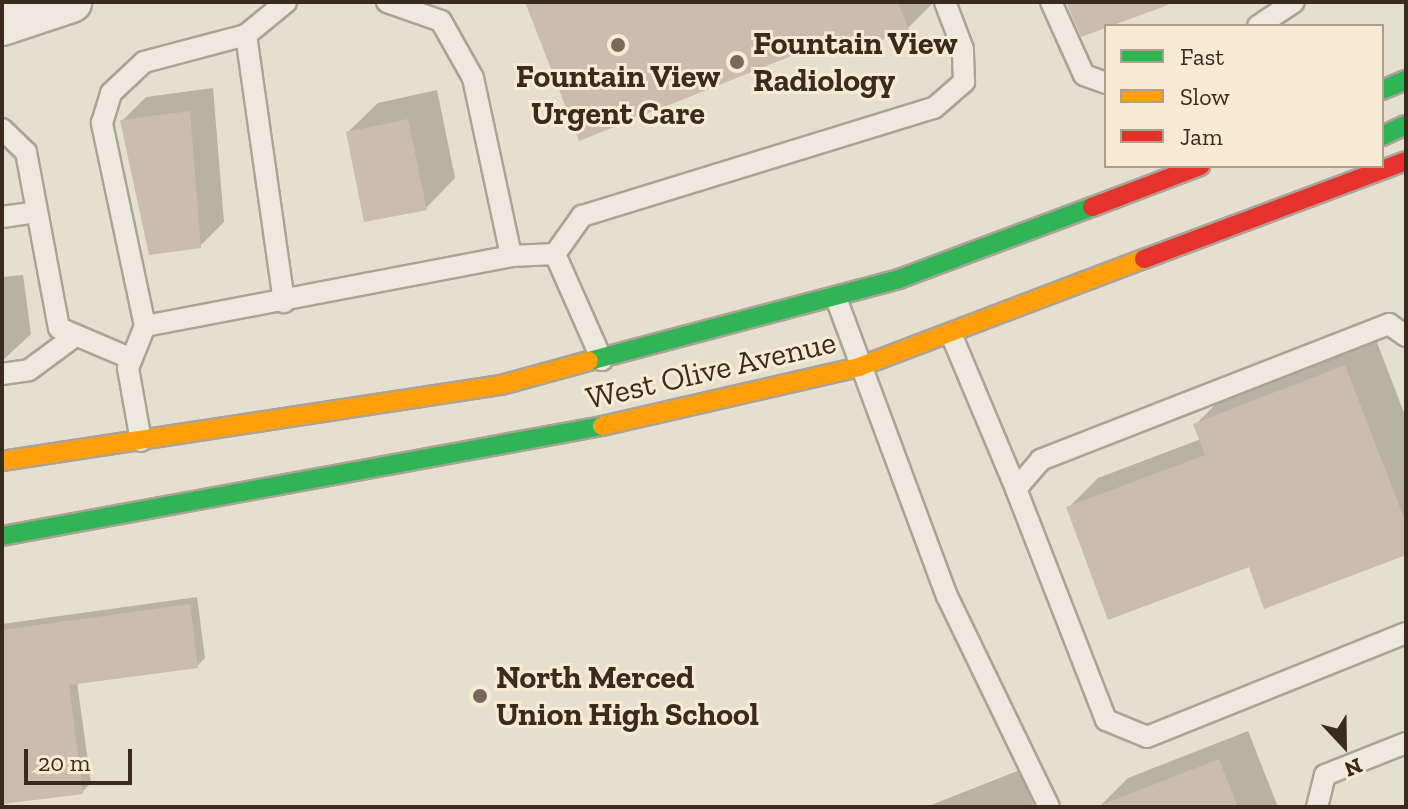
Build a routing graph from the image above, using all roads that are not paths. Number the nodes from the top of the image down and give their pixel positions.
1 (71, 2) edge
2 (286, 2) edge
3 (387, 2) edge
4 (945, 2) edge
5 (1051, 2) edge
6 (1294, 2) edge
7 (1261, 24) edge
8 (2, 25) edge
9 (246, 35) junction
10 (1406, 80) edge
11 (1104, 82) edge
12 (1384, 89) edge
13 (1406, 125) edge
14 (2, 129) edge
15 (1384, 135) edge
16 (1406, 161) edge
17 (1194, 168) edge
18 (1290, 182) dead end
19 (37, 212) junction
20 (2, 217) edge
21 (1259, 222) junction
22 (555, 254) junction
23 (511, 256) junction
24 (836, 298) junction
25 (284, 302) junction
26 (145, 326) junction
27 (951, 334) junction
28 (1406, 336) edge
29 (71, 339) junction
30 (132, 359) junction
31 (602, 360) junction
32 (859, 367) junction
33 (2, 374) edge
34 (141, 441) junction
35 (2, 461) edge
36 (1016, 489) junction
37 (2, 536) edge
38 (1406, 633) edge
39 (1406, 743) edge
40 (1049, 807) edge
41 (1317, 807) edge

1 - 8 street
2 - 9 lane
3 - 23 lane
4 - 22 lane
5 - 11 lane
6 - 7 lane
9 - 25 lane
9 - 26 lane
10 - 12 main road
13 - 15 main road
14 - 19 lane
16 - 21 main road, West Olive Avenue
17 - 24 main road, West Olive Avenue
18 - 21 main road
19 - 20 lane
19 - 29 lane
21 - 27 main road, West Olive Avenue
22 - 23 lane
22 - 31 lane
23 - 25 lane
24 - 31 main road, West Olive Avenue
24 - 32 lane
25 - 26 lane
26 - 30 lane
27 - 32 main road, West Olive Avenue
27 - 36 lane
28 - 36 lane
29 - 30 lane
29 - 33 lane
30 - 34 lane
31 - 34 main road, West Olive Avenue
32 - 37 main road, West Olive Avenue
32 - 40 lane
34 - 35 main road, West Olive Avenue
36 - 38 lane
39 - 41 lane

